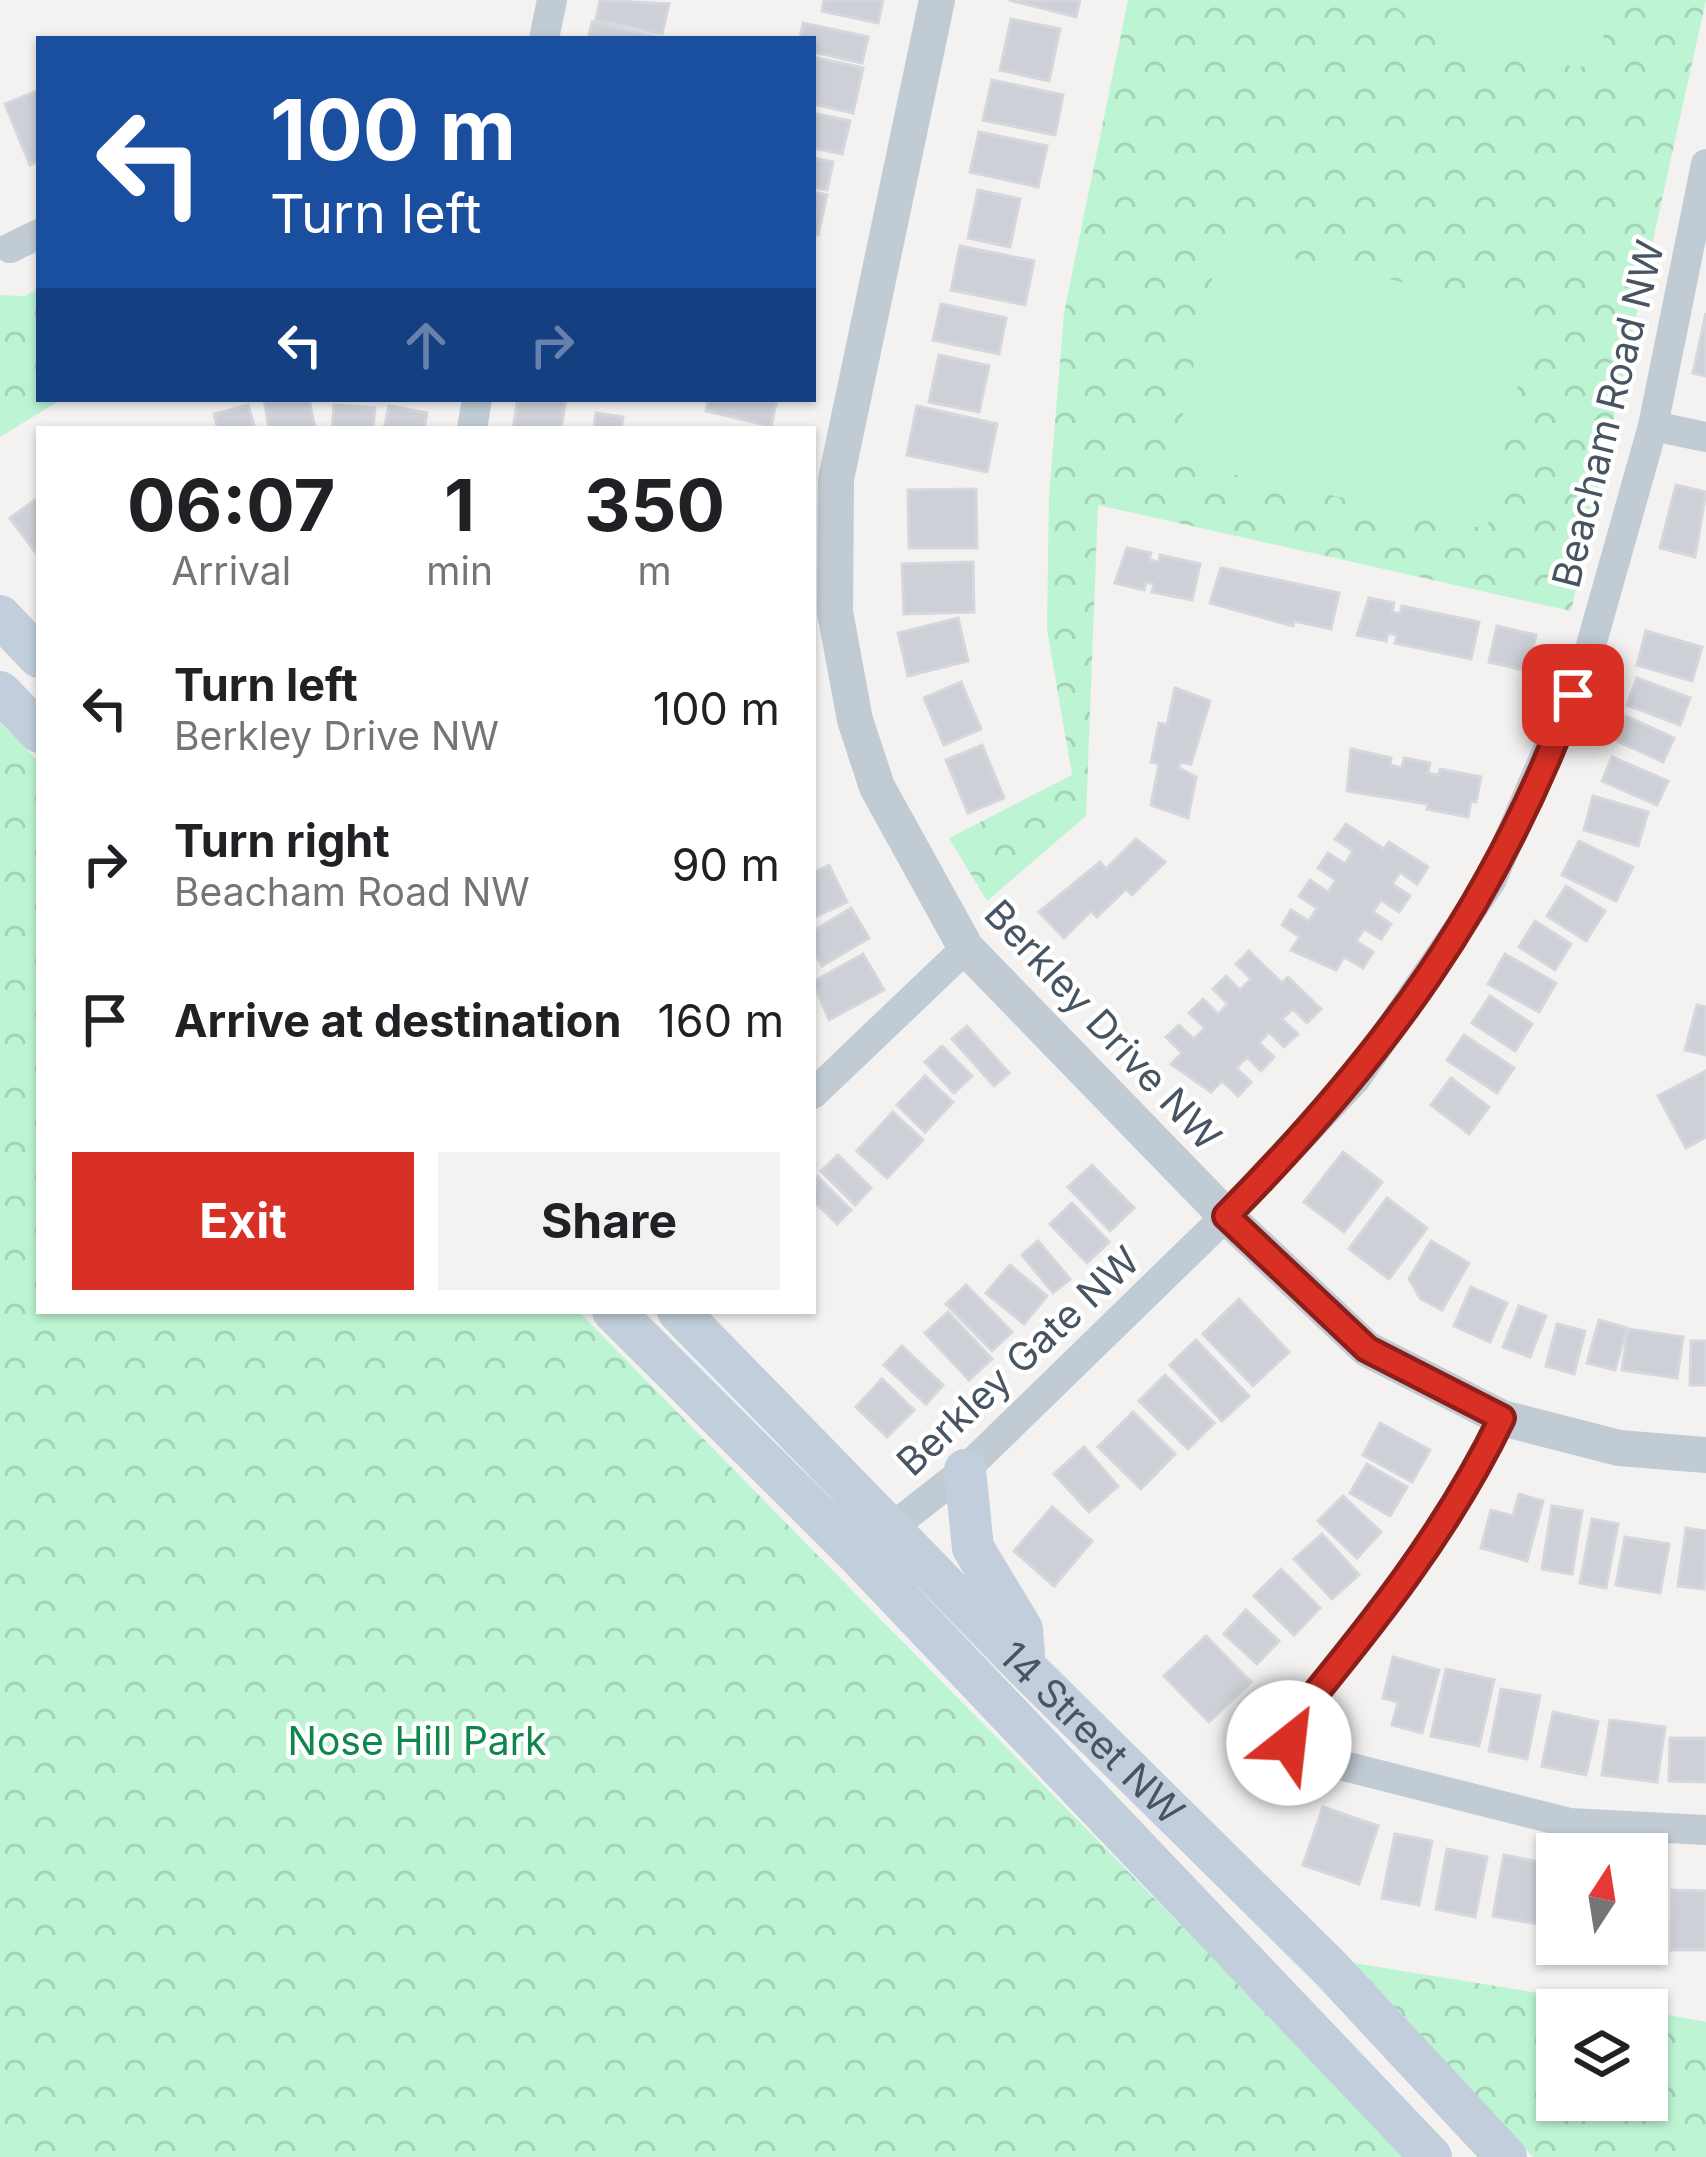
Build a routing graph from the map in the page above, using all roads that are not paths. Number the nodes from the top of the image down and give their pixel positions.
1 (552, 0) edge
2 (937, 0) edge
3 (545, 36) edge
4 (1706, 164) edge
5 (36, 235) edge
6 (10, 248) dead end
7 (1653, 426) junction
8 (1706, 437) edge
9 (823, 540) edge
10 (0, 616) edge
11 (36, 654) edge
12 (0, 692) edge
13 (36, 729) edge
14 (965, 948) junction
15 (816, 1091) edge
16 (1226, 1216) junction
17 (616, 1314) edge
18 (681, 1314) edge
19 (1502, 1418) junction
20 (1706, 1455) edge
21 (965, 1470) junction
22 (892, 1529) junction
23 (856, 1553) junction
24 (1026, 1668) junction
25 (1706, 1830) edge
26 (1431, 2157) edge
27 (1506, 2157) edge

1 - 3 street
2 - 9 street, Berkley Drive NW
4 - 7 street, Beacham Road NW
5 - 6 street
7 - 8 street
7 - 16 street, Beacham Road NW
9 - 14 street, Berkley Drive NW
10 - 11 main road
12 - 13 main road
14 - 15 street
14 - 16 street, Berkley Drive NW
16 - 19 street, Berkley Drive NW
16 - 21 street, Berkley Gate NW
17 - 23 main road, 14 Street NW
18 - 22 main road, 14 Street NW
19 - 20 street, Berkley Drive NW
19 - 25 street
21 - 22 street, Berkley Gate NW
21 - 24 main road
22 - 23 street, Berkley Gate NW
22 - 24 main road, 14 Street NW
23 - 26 main road, 14 Street NW
24 - 27 main road, 14 Street NW

